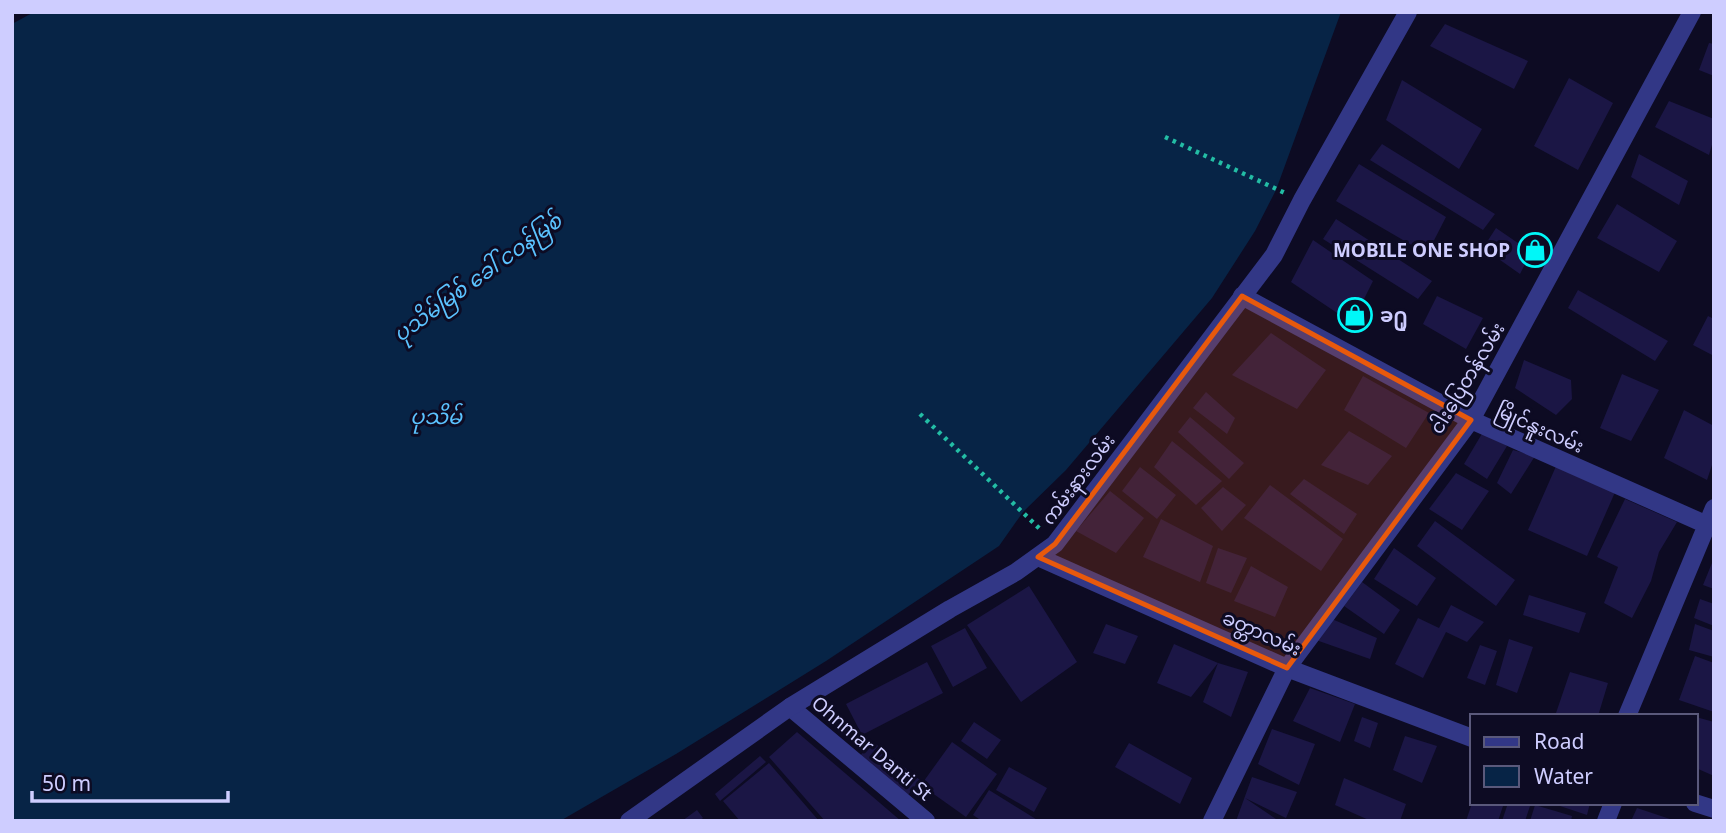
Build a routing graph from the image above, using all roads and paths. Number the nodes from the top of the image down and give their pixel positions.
1 (1408, 12) edge
2 (1692, 12) edge
3 (1165, 137) dead end
4 (1301, 200) junction
5 (1242, 296) junction
6 (920, 414) dead end
7 (1471, 420) junction
8 (1714, 508) edge
9 (1710, 527) edge
10 (1055, 544) junction
11 (1038, 557) junction
12 (1287, 668) junction
13 (790, 707) junction
14 (1628, 714) edge
15 (1470, 737) edge
16 (629, 821) edge
17 (926, 821) edge
18 (1212, 821) edge

1 - 4 street, ကမ်းနားလမ်း
2 - 7 street, ငါးပြေတန်လမ်း
3 - 4 path
4 - 5 street, ကမ်းနားလမ်း
5 - 7 street, မြိုင်နူးလမ်း
5 - 10 street, ကမ်းနားလမ်း
6 - 10 path
7 - 9 street, မြိုင်နူးလမ်း
7 - 12 street, ငါးပြေတန်လမ်း
8 - 9 street
9 - 14 street
10 - 11 street, ကမ်းနားလမ်း
11 - 12 street, ခတ္တာလမ်း
11 - 13 street, ကမ်းနားလမ်း
12 - 15 street, ခတ္တာလမ်း
12 - 18 street, ငါးပြေတန်လမ်း
13 - 16 street, ကမ်းနားလမ်း
13 - 17 street, Ohnmar Danti St

